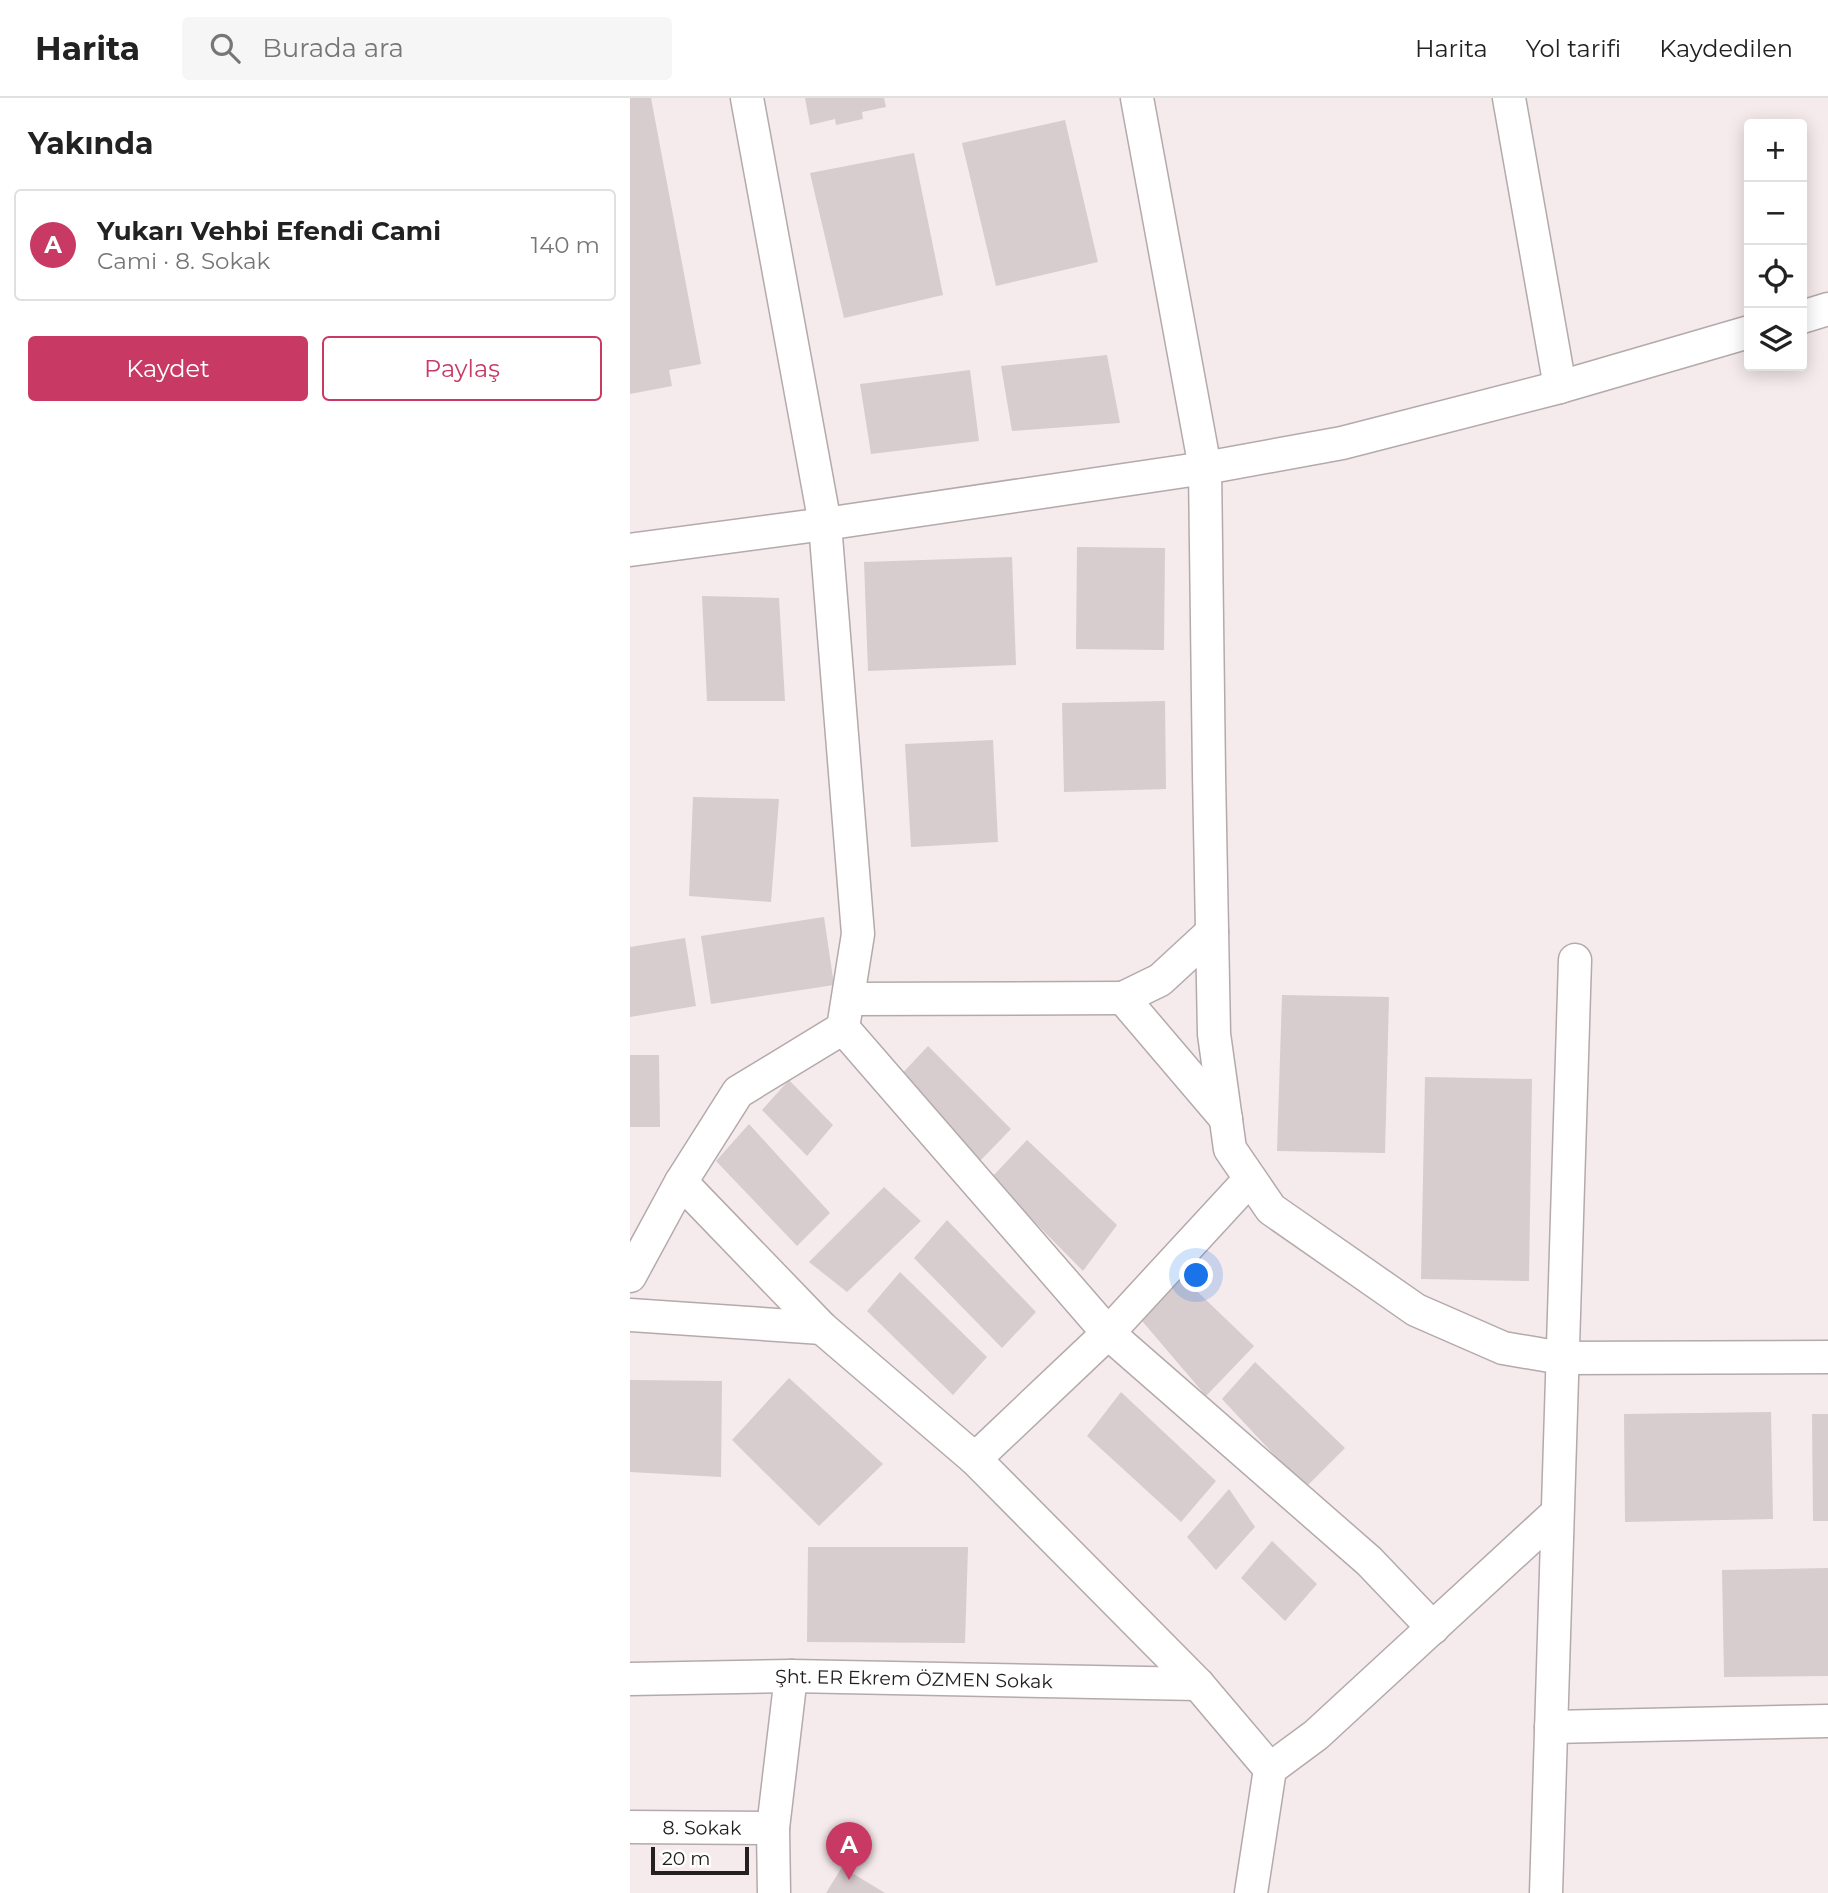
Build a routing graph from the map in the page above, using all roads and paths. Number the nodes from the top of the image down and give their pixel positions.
1 (747, 98) edge
2 (1137, 98) edge
3 (1509, 98) edge
4 (1828, 309) edge
5 (1807, 315) edge
6 (1744, 333) edge
7 (1560, 387) junction
8 (1205, 468) junction
9 (825, 524) junction
10 (630, 550) edge
11 (1212, 932) junction
12 (1574, 960) dead end
13 (1123, 998) junction
14 (845, 1014) junction
15 (1226, 1119) junction
16 (1250, 1179) junction
17 (681, 1182) junction
18 (630, 1276) edge
19 (630, 1315) edge
20 (821, 1328) junction
21 (1108, 1333) junction
22 (1828, 1357) edge
23 (1562, 1358) junction
24 (975, 1460) junction
25 (1557, 1513) junction
26 (1433, 1628) junction
27 (791, 1676) junction
28 (630, 1679) edge
29 (1198, 1684) junction
30 (1828, 1721) edge
31 (1551, 1727) junction
32 (1270, 1769) junction
33 (630, 1827) edge
34 (773, 1828) junction
35 (774, 1893) edge
36 (1251, 1893) edge
37 (1546, 1893) edge

1 - 9 street
2 - 8 street
3 - 7 street
4 - 5 street
6 - 7 street
7 - 8 street
8 - 9 street
8 - 11 street
9 - 10 street
9 - 14 street
11 - 13 street
11 - 15 street
12 - 23 street
13 - 14 street
13 - 15 street
14 - 17 street
14 - 21 street
15 - 16 street
16 - 21 street
16 - 23 street
17 - 18 street
17 - 20 street
19 - 20 street
20 - 24 street
21 - 24 street
21 - 26 street
22 - 23 street
23 - 25 street
24 - 29 street
25 - 26 street
25 - 31 street
26 - 32 street
27 - 28 street, Şht. ER Ekrem ÖZMEN Sokak
27 - 29 street, Şht. ER Ekrem ÖZMEN Sokak
27 - 34 street
29 - 32 street
30 - 31 street
31 - 37 street
32 - 36 street
33 - 34 street, 8. Sokak
34 - 35 street

